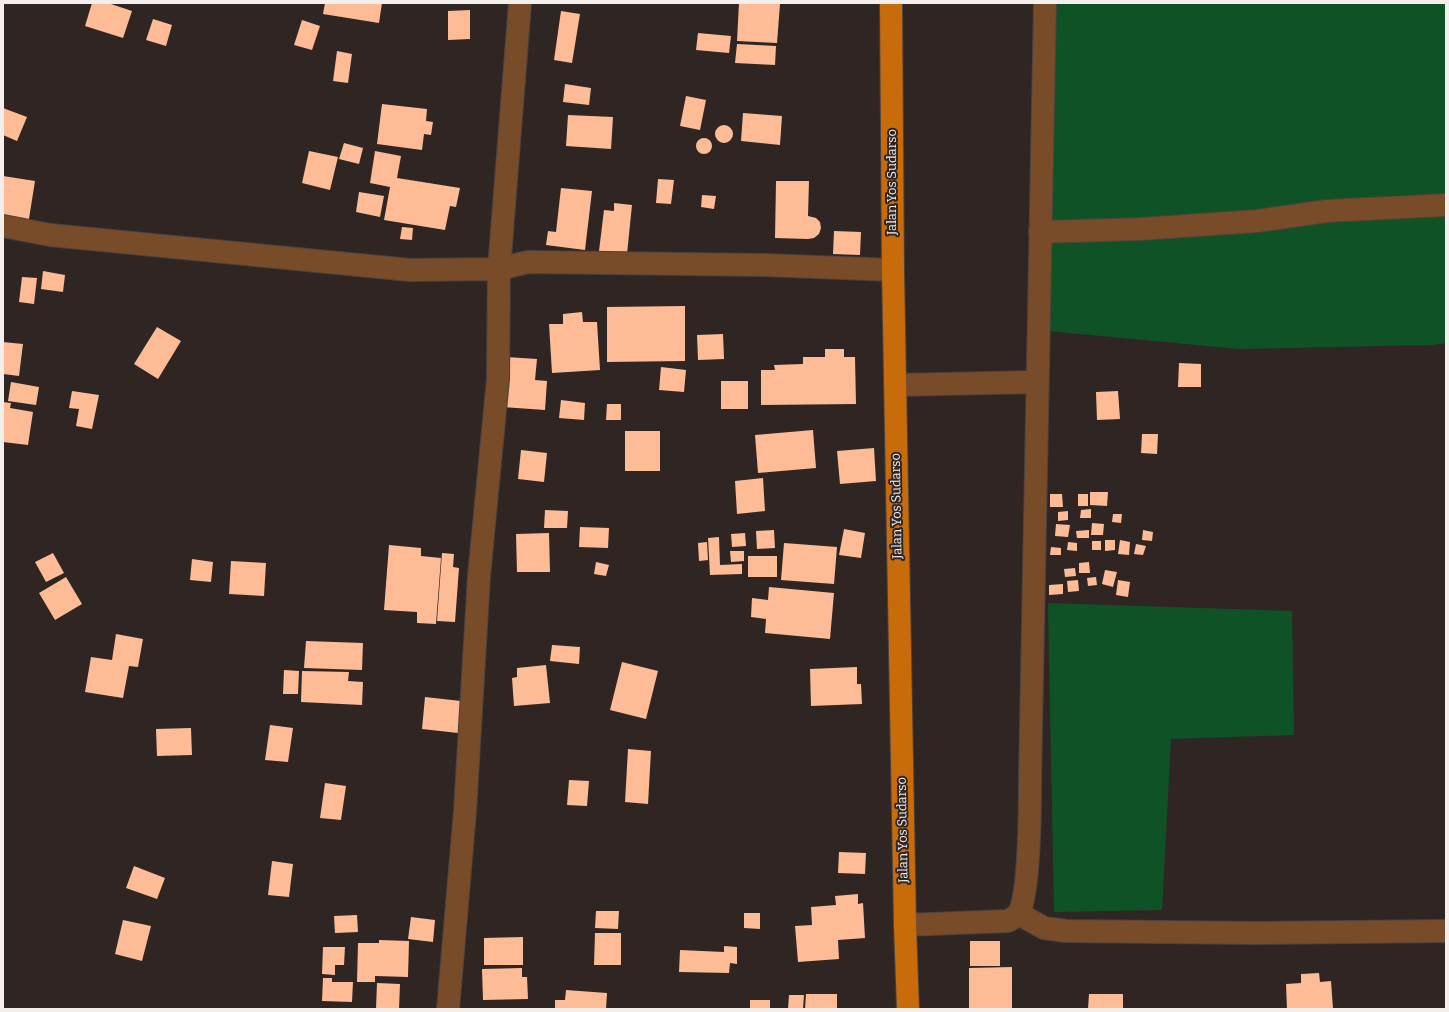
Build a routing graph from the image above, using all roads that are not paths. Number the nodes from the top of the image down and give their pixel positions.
1 (520, 3) edge
2 (891, 3) edge
3 (1045, 3) edge
4 (1446, 205) edge
5 (3, 226) edge
6 (1040, 232) junction
7 (500, 269) junction
8 (893, 270) junction
9 (1037, 382) junction
10 (895, 385) junction
11 (1019, 914) junction
12 (905, 926) junction
13 (1446, 931) edge
14 (448, 1009) edge
15 (908, 1009) edge

1 - 7 street
2 - 8 main road, Jalan Yos Sudarso
3 - 6 street
4 - 6 street
5 - 7 street
6 - 9 street
7 - 8 street
7 - 14 street
8 - 10 main road, Jalan Yos Sudarso
9 - 10 street
9 - 11 street
10 - 12 main road, Jalan Yos Sudarso
11 - 12 street
11 - 13 street
12 - 15 main road, Jalan Yos Sudarso

